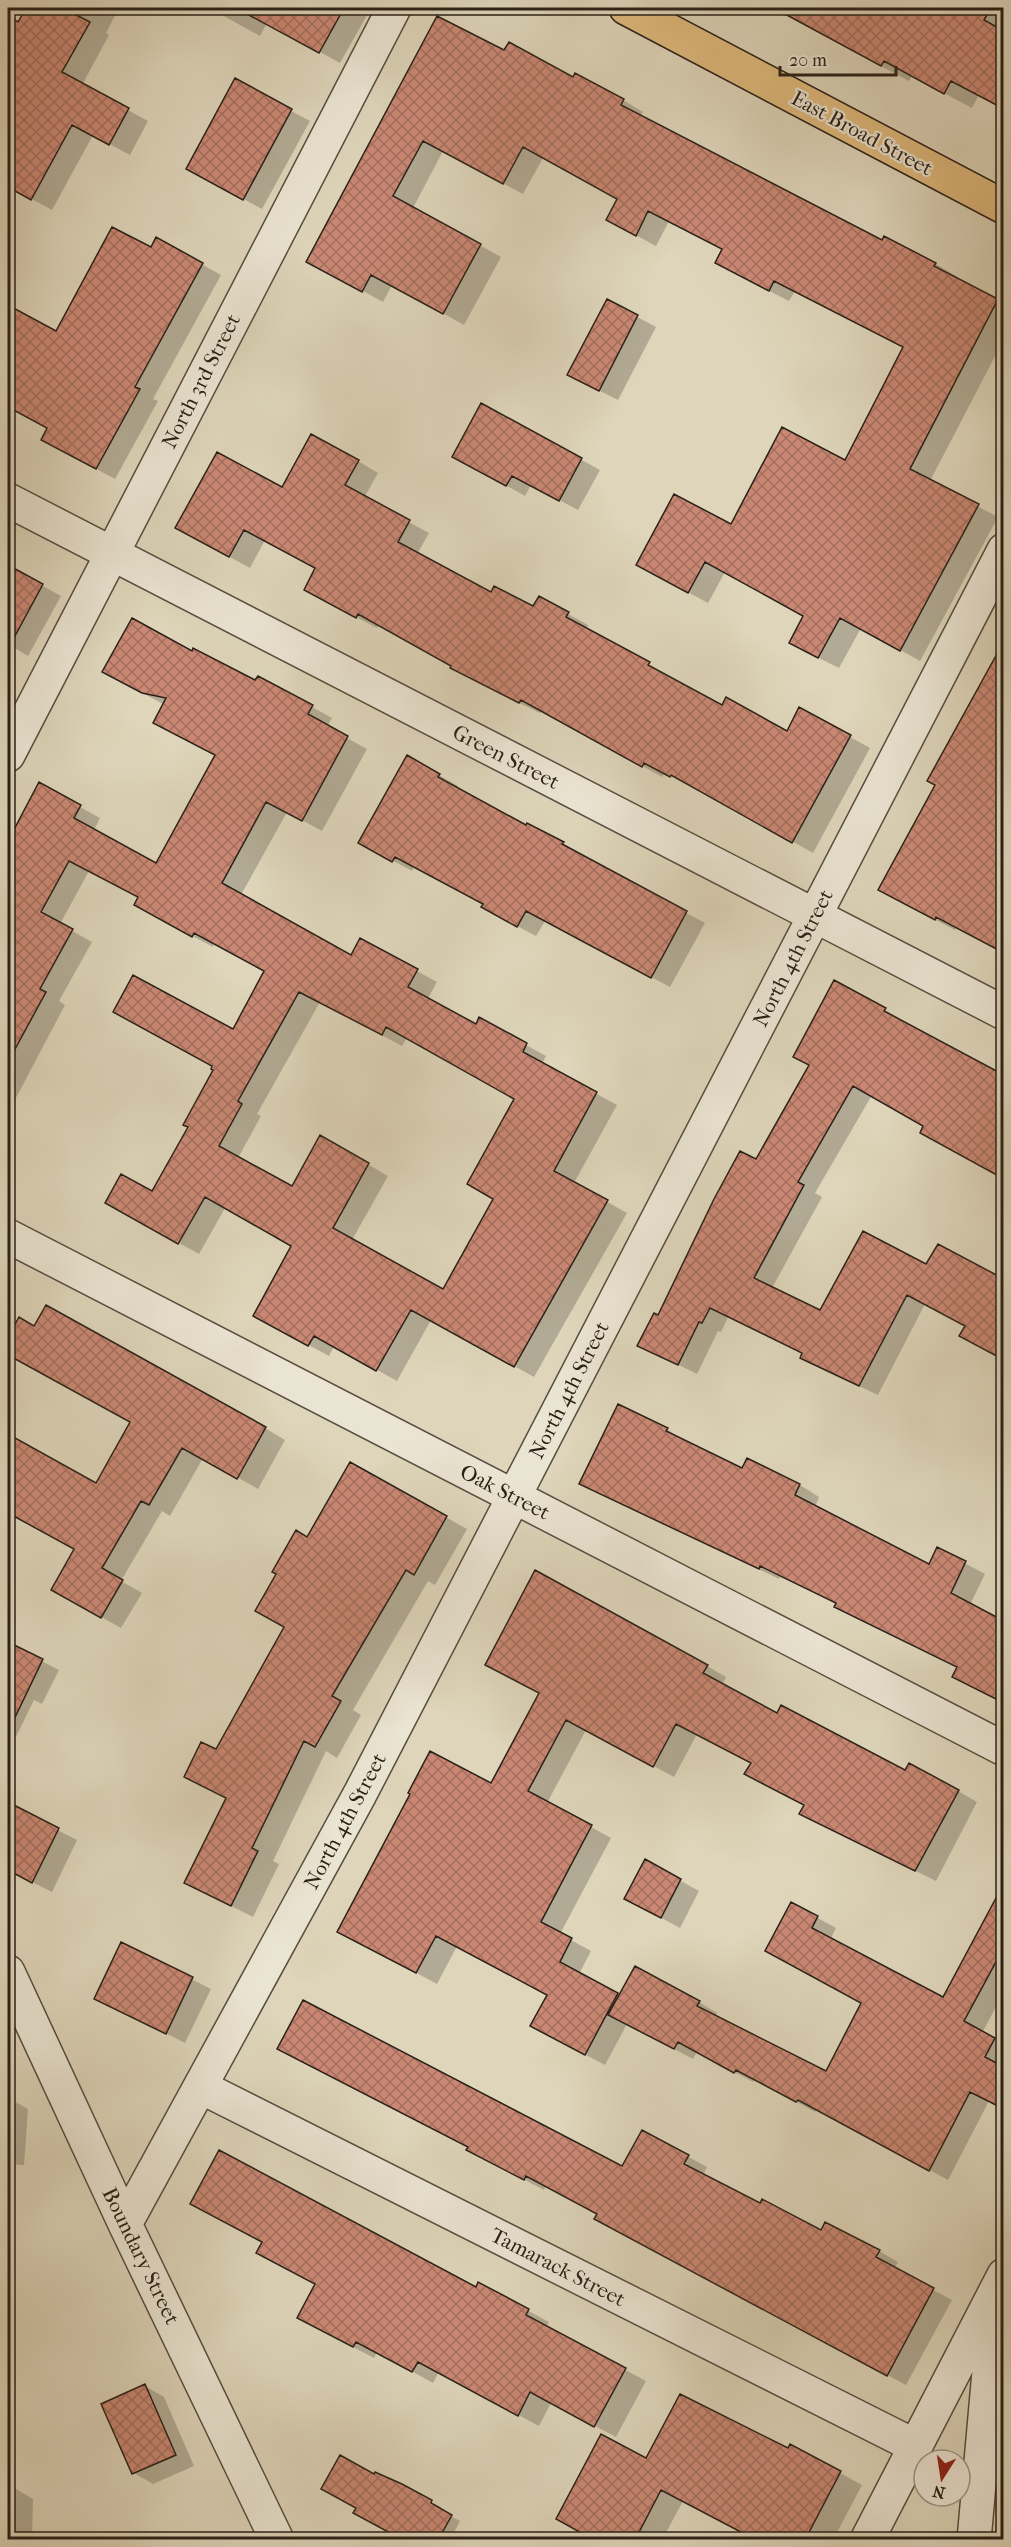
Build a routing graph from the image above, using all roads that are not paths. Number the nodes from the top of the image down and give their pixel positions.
1 (394, 8) edge
2 (626, 8) edge
3 (1004, 207) edge
4 (8, 500) edge
5 (1004, 550) edge
6 (111, 554) junction
7 (8, 755) edge
8 (815, 916) junction
9 (1004, 1013) edge
10 (8, 1236) edge
11 (514, 1497) junction
12 (1004, 1749) edge
13 (8, 1972) edge
14 (22, 2033) edge
15 (201, 2087) junction
16 (125, 2224) junction
17 (1000, 2282) edge
18 (915, 2446) junction
19 (277, 2540) edge
20 (867, 2540) edge
21 (974, 2540) edge

1 - 6 street, North 3rd Street
2 - 3 highway, East Broad Street
4 - 6 street, Green Street
5 - 8 street, North 4th Street
6 - 7 street, North 3rd Street
6 - 8 street, Green Street
8 - 9 street, Green Street
8 - 11 street, North 4th Street
10 - 11 street, Oak Street
11 - 12 street, Oak Street
11 - 15 street, North 4th Street
13 - 14 street, Boundary Street
14 - 16 street, Boundary Street
15 - 16 street, North 4th Street
15 - 18 street, Tamarack Street
16 - 19 street, Boundary Street
17 - 18 street
17 - 21 street
18 - 20 street

